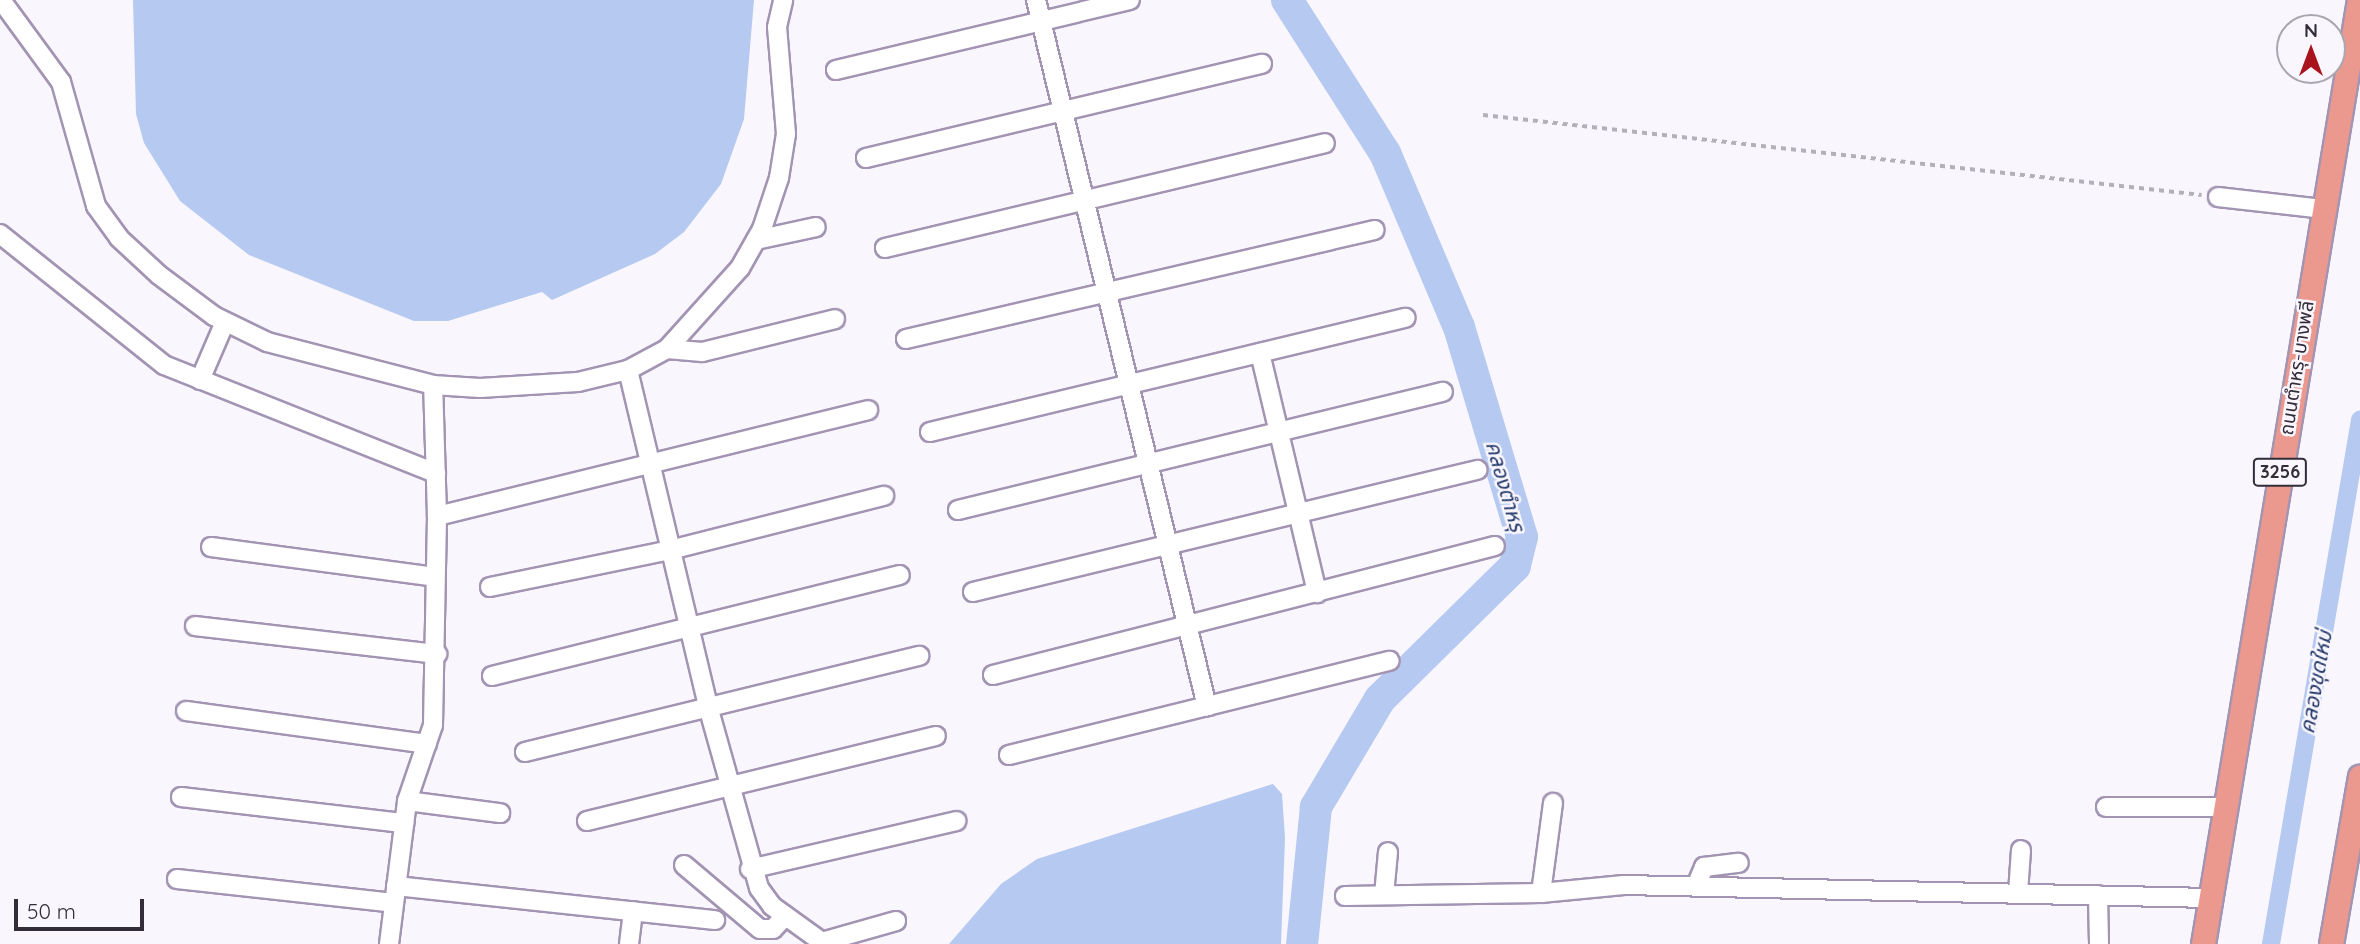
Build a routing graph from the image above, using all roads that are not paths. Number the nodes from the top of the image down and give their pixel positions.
1 (1, 0) edge
2 (783, 0) edge
3 (1036, 0) edge
4 (1130, 0) edge
5 (2359, 0) edge
6 (1043, 22) junction
7 (1262, 64) dead end
8 (836, 70) dead end
9 (1066, 110) junction
10 (1325, 143) dead end
11 (866, 158) dead end
12 (2218, 197) road end
13 (1087, 199) junction
14 (2324, 209) junction
15 (816, 227) dead end
16 (1375, 230) dead end
17 (0, 234) edge
18 (756, 240) junction
19 (885, 248) dead end
20 (1109, 291) junction
21 (1406, 318) dead end
22 (835, 319) dead end
23 (225, 322) junction
24 (906, 339) dead end
25 (667, 349) junction
26 (1260, 353) junction
27 (628, 370) junction
28 (200, 380) junction
29 (1131, 383) junction
30 (433, 385) junction
31 (1443, 392) dead end
32 (868, 410) dead end
33 (930, 432) dead end
34 (1280, 433) junction
35 (652, 464) junction
36 (1150, 465) junction
37 (1477, 470) dead end
38 (436, 473) junction
39 (884, 496) dead end
40 (958, 510) dead end
41 (1299, 514) junction
42 (437, 516) junction
43 (1169, 546) junction
44 (1496, 546) dead end
45 (211, 547) dead end
46 (670, 550) junction
47 (900, 575) dead end
48 (435, 577) junction
49 (490, 587) dead end
50 (973, 592) dead end
51 (1317, 593) junction
52 (195, 626) dead end
53 (688, 626) junction
54 (1188, 626) junction
55 (437, 654) junction
56 (919, 656) dead end
57 (1390, 661) dead end
58 (993, 675) dead end
59 (492, 676) dead end
60 (1208, 707) junction
61 (709, 710) junction
62 (186, 711) dead end
63 (936, 736) dead end
64 (427, 744) junction
65 (525, 752) dead end
66 (1010, 755) dead end
67 (2360, 776) edge
68 (730, 788) junction
69 (181, 797) dead end
70 (407, 801) junction
71 (1553, 803) dead end
72 (2106, 807) dead end
73 (2225, 807) junction
74 (500, 813) dead end
75 (587, 821) dead end
76 (956, 821) dead end
77 (404, 823) junction
78 (2354, 849) edge
79 (2021, 850) dead end
80 (1388, 852) dead end
81 (1739, 863) dead end
82 (684, 865) dead end
83 (750, 869) junction
84 (177, 879) dead end
85 (1696, 886) junction
86 (1541, 893) junction
87 (2018, 893) junction
88 (395, 894) junction
89 (1384, 895) junction
90 (2098, 895) junction
91 (1345, 896) dead end
92 (2209, 898) junction
93 (633, 911) junction
94 (785, 916) junction
95 (715, 920) dead end
96 (895, 921) dead end
97 (389, 944) edge
98 (629, 944) edge
99 (2099, 944) edge
100 (2203, 944) edge
101 (2331, 944) edge

1 - 23 street
2 - 18 street
3 - 6 street
4 - 6 street
5 - 14 main road, ถนนตำหรุ-บางพลี / 3256
6 - 8 street
6 - 9 street
7 - 9 street
9 - 11 street
9 - 13 street
10 - 13 street
12 - 14 street
13 - 19 street
13 - 20 street
14 - 73 main road, ถนนตำหรุ-บางพลี / 3256
15 - 18 street
16 - 20 street
17 - 28 street
18 - 25 street
20 - 24 street
20 - 29 street
21 - 26 street
22 - 25 street
23 - 28 street
23 - 30 street
25 - 27 street
26 - 29 street
26 - 34 street
27 - 30 street
27 - 35 street
28 - 38 street
29 - 33 street
29 - 36 street
30 - 38 street
31 - 34 street
32 - 35 street
34 - 36 street
34 - 41 street
35 - 42 street
35 - 46 street
36 - 40 street
36 - 43 street
37 - 41 street
38 - 42 street
39 - 46 street
41 - 43 street
41 - 51 street
42 - 48 street
43 - 50 street
43 - 54 street
44 - 51 street
45 - 48 street
46 - 49 street
46 - 53 street
47 - 53 street
48 - 55 street
51 - 54 street
52 - 55 street
53 - 59 street
53 - 61 street
54 - 58 street
54 - 60 street
55 - 64 street
56 - 61 street
57 - 60 street
60 - 66 street
61 - 65 street
61 - 68 street
62 - 64 street
63 - 68 street
64 - 70 street
67 - 78 main road
68 - 75 street
68 - 83 street
69 - 77 street
70 - 74 street
70 - 77 street
71 - 86 street
72 - 73 street
73 - 92 main road, ถนนตำหรุ-บางพลี / 3256
76 - 83 street
77 - 88 street
78 - 101 main road
79 - 87 street
80 - 89 street
81 - 85 street
82 - 94 street
83 - 94 street
84 - 88 street
85 - 86 street
85 - 87 street
86 - 89 street
87 - 90 street
88 - 93 street
88 - 97 street
89 - 91 street
90 - 92 street
90 - 99 street
92 - 100 main road, ถนนตำหรุ-บางพลี / 3256
93 - 95 street
93 - 98 street
94 - 96 street

